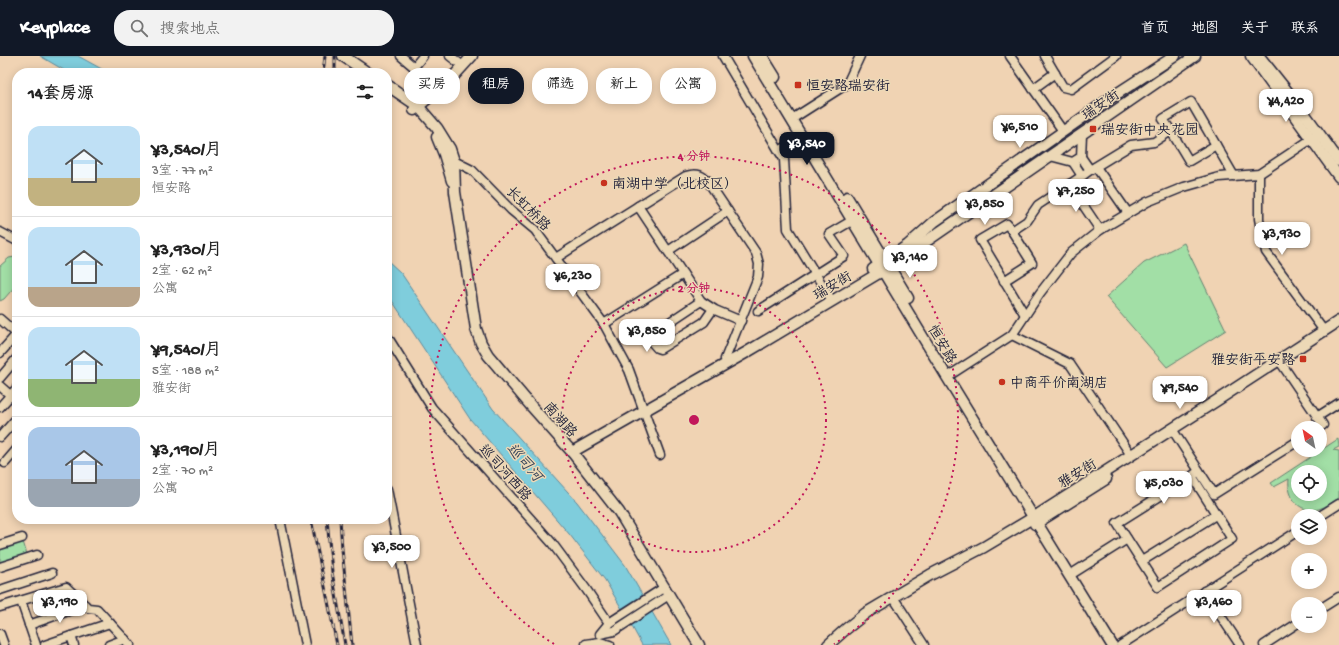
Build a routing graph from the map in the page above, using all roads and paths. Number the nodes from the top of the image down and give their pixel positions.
1 (334, 56) edge
2 (343, 56) edge
3 (400, 56) edge
4 (423, 56) edge
5 (450, 56) edge
6 (472, 56) edge
7 (723, 56) edge
8 (753, 56) edge
9 (762, 56) edge
10 (860, 56) edge
11 (1010, 56) edge
12 (1045, 56) edge
13 (1116, 56) edge
14 (1175, 56) edge
15 (1195, 56) edge
16 (1251, 56) edge
17 (1259, 56) edge
18 (462, 60) edge
19 (352, 68) edge
20 (361, 68) edge
21 (1055, 72) junction
22 (392, 89) edge
23 (1033, 89) junction
24 (392, 95) edge
25 (415, 107) junction
26 (794, 117) junction
27 (1063, 131) junction
28 (1171, 131) junction
29 (1082, 134) junction
30 (803, 137) junction
31 (1316, 137) junction
32 (1216, 145) junction
33 (779, 151) junction
34 (1050, 156) junction
35 (1081, 157) junction
36 (454, 161) junction
37 (1339, 161) edge
38 (1073, 162) junction
39 (1093, 169) junction
40 (1259, 174) junction
41 (1082, 176) junction
42 (1234, 176) junction
43 (1339, 177) edge
44 (1069, 184) junction
45 (455, 192) junction
46 (638, 206) junction
47 (728, 211) junction
48 (1128, 213) junction
49 (853, 220) junction
50 (1100, 230) junction
51 (1012, 231) junction
52 (0, 232) edge
53 (12, 238) edge
54 (668, 251) junction
55 (556, 258) junction
56 (885, 266) junction
57 (683, 274) junction
58 (815, 274) junction
59 (1004, 281) junction
60 (829, 296) junction
61 (701, 301) junction
62 (713, 309) junction
63 (758, 311) dead end
64 (1025, 315) junction
65 (0, 319) edge
66 (741, 321) junction
67 (1339, 321) edge
68 (604, 324) junction
69 (1339, 327) edge
70 (12, 330) edge
71 (1324, 331) junction
72 (1012, 335) junction
73 (12, 340) edge
74 (392, 344) edge
75 (0, 353) edge
76 (724, 359) junction
77 (1281, 362) junction
78 (12, 364) edge
79 (949, 376) junction
80 (0, 378) edge
81 (0, 386) edge
82 (12, 396) edge
83 (12, 399) edge
84 (1339, 403) edge
85 (0, 407) edge
86 (644, 409) junction
87 (1317, 417) junction
88 (1320, 421) edge
89 (12, 424) edge
90 (1174, 432) junction
91 (0, 437) edge
92 (1291, 445) edge
93 (570, 451) junction
94 (12, 455) edge
95 (660, 455) dead end
96 (1131, 455) junction
97 (5, 463) dead end
98 (1199, 471) junction
99 (1192, 476) junction
100 (1339, 504) edge
101 (1327, 512) edge
102 (1216, 514) junction
103 (392, 515) edge
104 (1038, 519) junction
105 (281, 524) edge
106 (1291, 535) edge
107 (22, 538) dead end
108 (1127, 539) junction
109 (0, 545) edge
110 (37, 555) dead end
111 (1142, 561) junction
112 (0, 567) edge
113 (52, 573) dead end
114 (1072, 573) junction
115 (0, 590) edge
116 (667, 591) junction
117 (1204, 591) junction
118 (1339, 597) edge
119 (895, 599) junction
120 (21, 600) junction
121 (85, 605) junction
122 (1327, 605) edge
123 (0, 607) edge
124 (110, 623) junction
125 (609, 623) junction
126 (29, 625) junction
127 (1291, 628) edge
128 (614, 631) junction
129 (0, 634) edge
130 (600, 634) junction
131 (72, 636) junction
132 (128, 642) edge
133 (4, 645) edge
134 (36, 645) edge
135 (45, 645) edge
136 (74, 645) edge
137 (109, 645) edge
138 (305, 645) edge
139 (417, 645) edge
140 (586, 645) edge
141 (610, 645) edge
142 (613, 645) edge
143 (698, 645) edge
144 (828, 645) edge
145 (836, 645) edge
146 (924, 645) edge
147 (1112, 645) edge
148 (1120, 645) edge
149 (1240, 645) edge
150 (1264, 645) edge

1 - 19 main road
2 - 20 main road
3 - 4 street
5 - 18 street
6 - 25 main road
7 - 33 street
8 - 26 main road, 恒安路
9 - 26 main road, 恒安路
10 - 26 street
11 - 23 street
12 - 21 street
13 - 21 street
14 - 27 main road, 瑞安街
15 - 29 main road, 瑞安街
16 - 31 main road
17 - 31 main road
18 - 25 main road
21 - 23 street
22 - 25 main road, 南湖路
23 - 27 street
24 - 25 main road, 南湖路
25 - 36 main road, 南湖路
25 - 45 main road, 南湖路
26 - 30 main road, 恒安路
26 - 56 main road, 恒安路
27 - 56 main road, 瑞安街
28 - 32 street
28 - 32 street
28 - 39 street
29 - 34 main road, 瑞安街
29 - 35 street
30 - 33 street
30 - 49 main road, 恒安路
31 - 37 main road
31 - 40 street
31 - 43 main road
32 - 42 street
33 - 58 street
34 - 38 street
34 - 56 main road, 瑞安街
35 - 38 street
35 - 39 street
36 - 45 main road, 南湖路
36 - 55 street, 长虹桥路
38 - 41 street
39 - 41 street
39 - 48 street
40 - 42 street
40 - 71 street
41 - 44 street
42 - 48 street
44 - 50 street
44 - 51 street
45 - 93 main road, 南湖路
46 - 47 street
46 - 54 street
46 - 55 street
47 - 54 street
47 - 66 street
48 - 50 street
49 - 56 main road, 恒安路
49 - 58 street
50 - 64 street
51 - 59 street
51 - 59 street
52 - 53 street
54 - 57 street
55 - 68 street, 长虹桥路
56 - 60 main road, 瑞安街
56 - 79 main road, 恒安路
56 - 86 main road, 瑞安街
57 - 61 street
57 - 68 street
58 - 60 street
58 - 63 street
59 - 64 street
60 - 76 main road, 瑞安街
61 - 62 street
61 - 62 street
62 - 66 street
64 - 72 street
65 - 70 street
66 - 76 street
67 - 71 main road, 雅安街
68 - 86 street, 长虹桥路
69 - 77 main road, 雅安街
71 - 77 main road, 雅安街
72 - 79 street
72 - 96 street
73 - 75 street
74 - 125 street, 巡司河西路
76 - 86 main road, 瑞安街
77 - 87 street
77 - 90 main road, 雅安街
78 - 80 street
79 - 104 main road, 恒安路
81 - 82 street
83 - 85 street
84 - 87 street
86 - 93 main road, 瑞安街
86 - 95 street, 长虹桥路
87 - 88 street
89 - 91 street
90 - 96 main road, 雅安街
90 - 98 street
90 - 104 main road, 雅安街
92 - 98 street
93 - 116 main road, 南湖路
94 - 97 street
96 - 104 main road, 雅安街
98 - 99 street
99 - 102 street
99 - 108 street
100 - 101 street
102 - 111 street
102 - 111 street
103 - 139 street
104 - 114 main road, 恒安路
104 - 119 main road, 雅安街
105 - 138 street
106 - 117 street
107 - 109 street
108 - 111 street
108 - 114 street
110 - 112 street
113 - 115 street
114 - 147 main road, 恒安路
114 - 148 main road, 恒安路
116 - 125 street
116 - 128 street
116 - 143 main road, 南湖路
117 - 148 street
117 - 149 street
118 - 122 street
119 - 144 main road, 雅安街
119 - 145 main road, 雅安街
119 - 146 street
120 - 121 street
120 - 123 street
120 - 126 street
121 - 124 street
121 - 126 street
124 - 131 street
124 - 132 street
125 - 130 street
126 - 134 street
127 - 150 street
128 - 130 street
128 - 142 street
129 - 133 street
130 - 140 street
131 - 135 street
131 - 136 street
132 - 137 street
140 - 141 street

